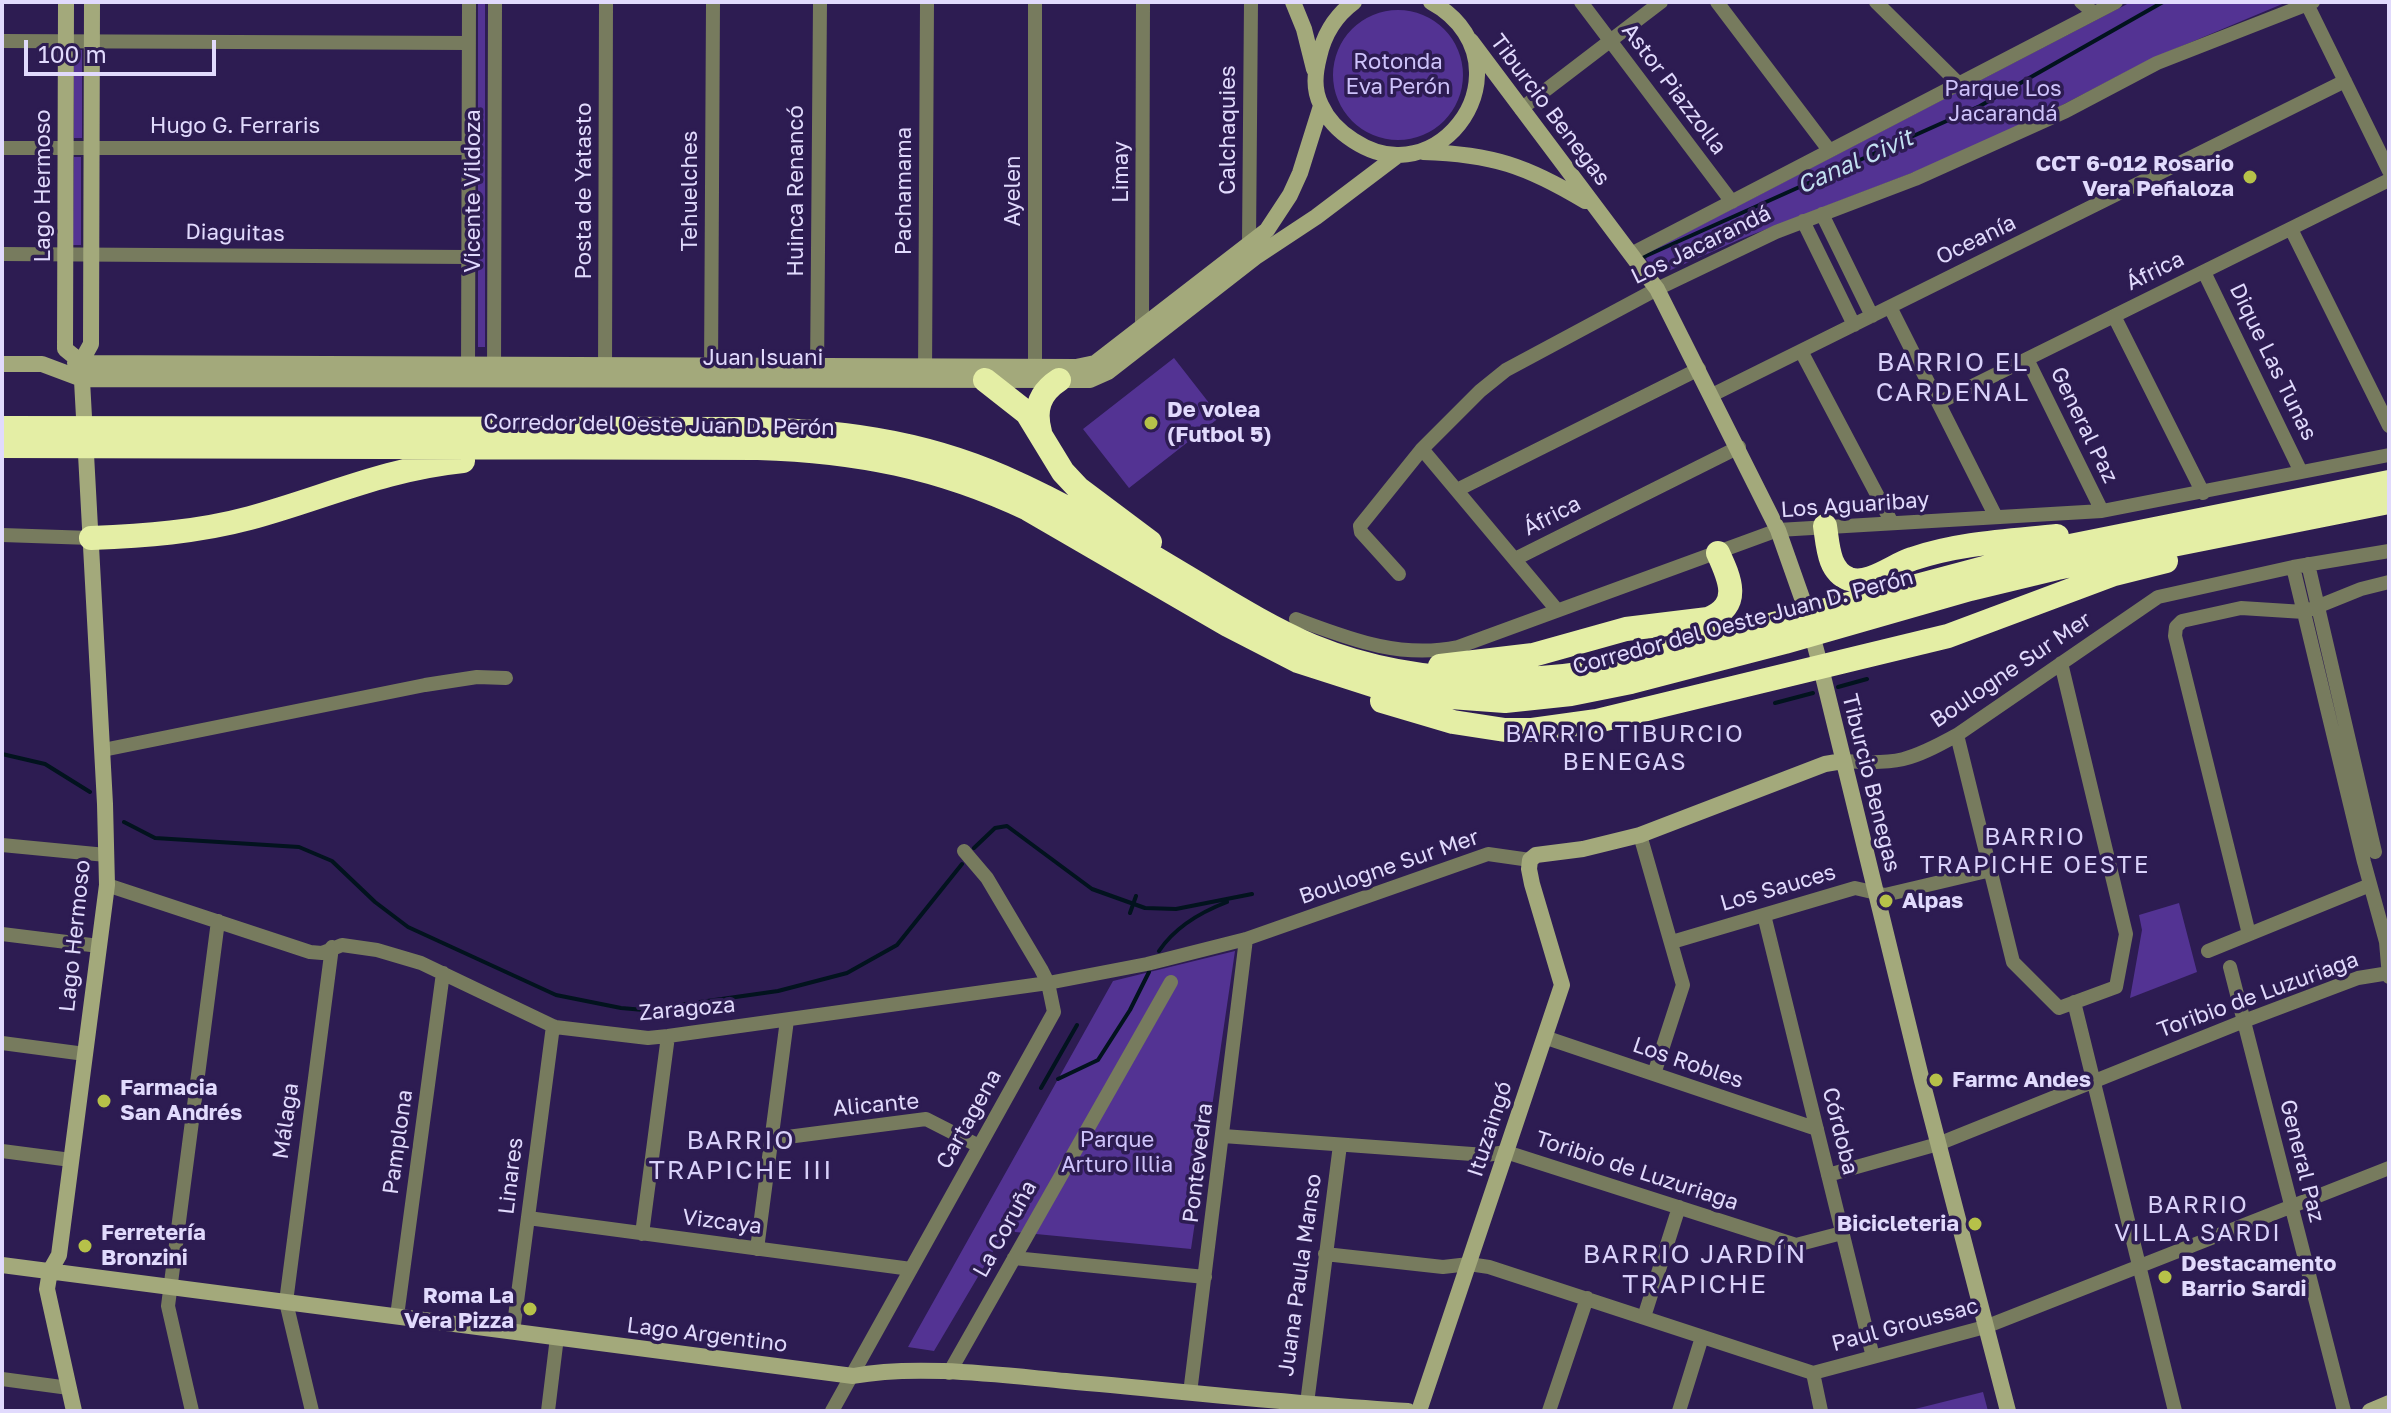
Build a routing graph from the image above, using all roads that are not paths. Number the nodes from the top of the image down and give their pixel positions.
1 (66, 2) edge
2 (92, 2) edge
3 (469, 2) edge
4 (495, 2) edge
5 (606, 2) edge
6 (713, 2) edge
7 (820, 2) edge
8 (927, 2) edge
9 (1035, 2) edge
10 (1143, 2) edge
11 (1251, 2) edge
12 (1293, 2) edge
13 (1354, 2) edge
14 (1431, 2) edge
15 (1581, 2) edge
16 (1661, 2) edge
17 (1717, 2) edge
18 (1876, 2) edge
19 (2081, 2) edge
20 (2116, 2) edge
21 (2308, 3) edge
22 (2094, 13) junction
23 (1610, 40) junction
24 (2, 41) edge
25 (1471, 41) junction
26 (65, 42) junction
27 (92, 42) junction
28 (469, 43) junction
29 (1315, 73) junction
30 (2345, 81) junction
31 (1958, 83) junction
32 (1321, 106) junction
33 (1521, 109) junction
34 (2, 148) edge
35 (65, 148) junction
36 (92, 148) junction
37 (468, 148) junction
38 (1829, 150) junction
39 (1418, 152) junction
40 (1398, 155) junction
41 (2389, 171) edge
42 (2389, 180) edge
43 (1732, 202) junction
44 (1594, 206) junction
45 (1822, 214) junction
46 (1803, 221) junction
47 (2291, 229) junction
48 (1253, 250) junction
49 (2, 254) edge
50 (65, 254) junction
51 (91, 254) junction
52 (1631, 254) junction
53 (467, 257) junction
54 (2204, 272) junction
55 (1657, 289) junction
56 (1890, 307) junction
57 (1872, 316) junction
58 (2114, 316) junction
59 (1854, 325) junction
60 (1145, 333) junction
61 (1801, 351) junction
62 (2027, 359) junction
63 (2, 364) edge
64 (964, 366) junction
65 (1699, 369) junction
66 (82, 370) junction
67 (468, 371) junction
68 (494, 371) junction
69 (605, 372) junction
70 (711, 372) junction
71 (817, 372) junction
72 (925, 373) junction
73 (1043, 376) junction
74 (985, 380) junction
75 (1712, 395) junction
76 (1940, 402) junction
77 (2389, 426) edge
78 (2, 428) edge
79 (58, 438) junction
80 (116, 438) junction
81 (1041, 438) junction
82 (2, 446) edge
83 (1739, 447) junction
84 (587, 448) junction
85 (1422, 449) junction
86 (2389, 455) edge
87 (2301, 472) junction
88 (2389, 482) edge
89 (1457, 490) junction
90 (2203, 493) junction
91 (2389, 502) edge
92 (2102, 511) junction
93 (1996, 517) junction
94 (1892, 523) junction
95 (2179, 523) junction
96 (2274, 524) junction
97 (1825, 526) junction
98 (1778, 530) junction
99 (2, 535) edge
100 (91, 538) junction
101 (2389, 551) edge
102 (1718, 553) junction
103 (1515, 559) junction
104 (2308, 564) junction
105 (2293, 567) junction
106 (1399, 574) dead end
107 (2389, 582) edge
108 (1207, 589) junction
109 (2319, 607) junction
110 (1557, 610) junction
111 (2304, 612) junction
112 (1232, 616) junction
113 (1831, 619) junction
114 (1781, 632) junction
115 (1284, 633) junction
116 (1298, 661) junction
117 (1362, 663) junction
118 (2061, 663) junction
119 (1821, 668) junction
120 (506, 678) dead end
121 (1957, 735) junction
122 (103, 750) junction
123 (1843, 761) junction
124 (1640, 835) junction
125 (2, 845) edge
126 (964, 851) dead end
127 (106, 855) junction
128 (2376, 855) edge
129 (1530, 860) junction
130 (1991, 870) junction
131 (107, 885) junction
132 (2370, 885) junction
133 (1876, 894) junction
134 (1764, 915) junction
135 (218, 921) junction
136 (2, 934) edge
137 (2249, 934) junction
138 (1246, 939) junction
139 (1672, 942) junction
140 (99, 946) junction
141 (332, 947) junction
142 (2208, 951) dead end
143 (2230, 967) dead end
144 (443, 973) junction
145 (2389, 974) edge
146 (1171, 982) dead end
147 (1048, 983) junction
148 (2074, 1002) junction
149 (787, 1020) junction
150 (2244, 1021) junction
151 (553, 1026) junction
152 (668, 1036) junction
153 (1544, 1037) junction
154 (2, 1043) edge
155 (85, 1054) junction
156 (1654, 1074) junction
157 (2092, 1081) junction
158 (1817, 1129) junction
159 (1223, 1136) junction
160 (772, 1139) junction
161 (1938, 1144) junction
162 (1340, 1145) junction
163 (979, 1146) junction
164 (2, 1151) edge
165 (1506, 1152) junction
166 (71, 1160) junction
167 (2389, 1168) edge
168 (1828, 1175) junction
169 (2291, 1206) junction
170 (1679, 1207) junction
171 (528, 1218) junction
172 (1842, 1233) junction
173 (642, 1234) junction
174 (757, 1249) junction
175 (1325, 1254) junction
176 (1014, 1258) junction
177 (1469, 1264) junction
178 (2, 1265) edge
179 (2137, 1266) junction
180 (911, 1269) junction
181 (50, 1271) junction
182 (1205, 1277) junction
183 (169, 1286) junction
184 (1587, 1298) junction
185 (286, 1302) junction
186 (397, 1316) junction
187 (1644, 1317) junction
188 (1985, 1327) junction
189 (513, 1332) junction
190 (557, 1337) junction
191 (1702, 1337) junction
192 (1873, 1357) junction
193 (949, 1373) junction
194 (1813, 1373) junction
195 (853, 1376) junction
196 (2, 1379) edge
197 (69, 1388) junction
198 (1190, 1393) junction
199 (2389, 1403) edge
200 (1305, 1408) edge
201 (74, 1411) edge
202 (192, 1411) edge
203 (314, 1411) edge
204 (548, 1411) edge
205 (832, 1411) edge
206 (1408, 1411) edge
207 (1419, 1411) edge
208 (1549, 1411) edge
209 (1679, 1411) edge
210 (1821, 1411) edge
211 (2008, 1411) edge
212 (2175, 1411) edge
213 (2344, 1411) edge
214 (2370, 1411) edge

1 - 26 street, Lago Hermoso
2 - 27 street, Lago Hermoso
3 - 28 street, Vicente Vildoza
4 - 68 street, Vicente Vildoza
5 - 69 street, Posta de Yatasto
6 - 70 street, Tehuelches
7 - 71 street, Huinca Renancó
8 - 72 street, Pachamama
9 - 73 street, Ayelen
10 - 60 street, Limay
11 - 48 street, Calchaquies
12 - 29 street
13 - 29 street
14 - 25 street, Tiburcio Benegas
15 - 23 street, Astor Piazzolla
16 - 23 street
17 - 38 street
18 - 31 street
19 - 22 street
20 - 22 street, Los Jacarandá
21 - 30 street
21 - 45 street, Los Jacarandá
22 - 31 street, Los Jacarandá
23 - 33 street
23 - 43 street, Astor Piazzolla
24 - 26 street
25 - 33 street, Tiburcio Benegas
25 - 39 street
26 - 27 street
26 - 35 street, Lago Hermoso
27 - 28 street
27 - 36 street, Lago Hermoso
28 - 37 street, Vicente Vildoza
29 - 32 street
30 - 41 street
30 - 56 street, Oceanía
31 - 38 street, Los Jacarandá
32 - 40 street
32 - 48 street, Juan Isuani
33 - 44 street, Tiburcio Benegas
34 - 35 street, Hugo G. Ferraris
35 - 36 street, Hugo G. Ferraris
35 - 50 street, Lago Hermoso
36 - 37 street, Hugo G. Ferraris
36 - 51 street, Lago Hermoso
37 - 53 street, Vicente Vildoza
38 - 43 street, Los Jacarandá
39 - 40 street
39 - 44 street, Tiburcio Benegas
40 - 48 street, Juan Isuani
42 - 47 street, África
43 - 52 street, Los Jacarandá
44 - 52 street, Tiburcio Benegas
45 - 46 street, Los Jacarandá
45 - 57 street
46 - 55 street, Los Jacarandá
46 - 59 street
47 - 54 street, África
47 - 77 street
48 - 60 street, Juan Isuani
49 - 50 street, Diaguitas
50 - 51 street, Diaguitas
50 - 66 street, Lago Hermoso
51 - 53 street, Diaguitas
51 - 66 street, Lago Hermoso
52 - 55 street, Tiburcio Benegas
53 - 67 street, Vicente Vildoza
54 - 58 street, África
54 - 87 street, Dique Las Tunas
55 - 65 street, Tiburcio Benegas
55 - 85 street, Los Jacarandá
56 - 57 street, Oceanía
56 - 76 street
57 - 59 street, Oceanía
58 - 62 street, África
58 - 90 street
59 - 61 street, Oceanía
60 - 73 street, Juan Isuani
60 - 73 street, Juan Isuani
61 - 75 street, Oceanía
61 - 94 street
62 - 76 street, África
62 - 92 street, General Paz
63 - 66 street, Juan Isuani
64 - 72 street, Juan Isuani
64 - 73 street, Juan Isuani
64 - 74 street
65 - 75 street, Tiburcio Benegas
65 - 89 street
66 - 67 street, Juan Isuani
66 - 100 street, Lago Hermoso
67 - 68 street, Juan Isuani
68 - 69 street, Juan Isuani
69 - 70 street, Juan Isuani
70 - 71 street, Juan Isuani
71 - 72 street, Juan Isuani
72 - 74 street, Juan Isuani
73 - 74 street, Juan Isuani
73 - 81 highway
74 - 81 highway
75 - 83 street, Tiburcio Benegas
76 - 93 street
78 - 79 highway, Corredor del Oeste Juan D. Perón
79 - 80 highway, Corredor del Oeste Juan D. Perón
79 - 82 highway, Corredor del Oeste Juan D. Perón
80 - 84 highway, Corredor del Oeste Juan D. Perón
80 - 108 highway, Corredor del Oeste Juan D. Perón
81 - 108 highway
83 - 98 street, Tiburcio Benegas
83 - 103 street, África
84 - 100 highway
84 - 112 highway, Corredor del Oeste Juan D. Perón
85 - 89 street
85 - 106 street, Los Jacarandá
86 - 87 street, Los Aguaribay
87 - 90 street, Los Aguaribay
88 - 95 highway, Corredor del Oeste Juan D. Perón
89 - 103 street
90 - 92 street, Los Aguaribay
91 - 96 highway, Corredor del Oeste Juan D. Perón
92 - 93 street, Los Aguaribay
93 - 94 street, Los Aguaribay
94 - 97 street, Los Aguaribay
95 - 97 highway
95 - 113 highway, Corredor del Oeste Juan D. Perón
96 - 113 highway, Corredor del Oeste Juan D. Perón
96 - 119 highway
97 - 98 street, Los Aguaribay
98 - 102 street, Los Aguaribay
98 - 119 street, Tiburcio Benegas
99 - 100 street
100 - 122 street, Lago Hermoso
101 - 104 street, Boulogne Sur Mer
102 - 110 street, Los Aguaribay
102 - 117 highway
103 - 110 street
104 - 105 street, Boulogne Sur Mer
104 - 109 street
105 - 111 street
105 - 118 street, Boulogne Sur Mer
107 - 109 street
108 - 112 highway, Corredor del Oeste Juan D. Perón
109 - 111 street
109 - 128 street
110 - 115 street, Los Aguaribay
111 - 128 street
111 - 137 street
112 - 115 highway, Corredor del Oeste Juan D. Perón
113 - 114 highway, Corredor del Oeste Juan D. Perón
114 - 116 highway, Corredor del Oeste Juan D. Perón
114 - 117 highway, Corredor del Oeste Juan D. Perón
115 - 116 highway, Corredor del Oeste Juan D. Perón
115 - 117 highway, Corredor del Oeste Juan D. Perón
116 - 119 highway
118 - 121 street, Boulogne Sur Mer
118 - 148 street
119 - 123 street, Tiburcio Benegas
120 - 122 street
121 - 123 street, Boulogne Sur Mer
121 - 130 street
122 - 127 street, Lago Hermoso
123 - 124 street, Boulogne Sur Mer
123 - 133 street, Tiburcio Benegas
124 - 129 street, Boulogne Sur Mer
124 - 139 street
125 - 127 street
126 - 147 street, Cartagena
127 - 131 street, Lago Hermoso
128 - 132 street
129 - 138 street, Boulogne Sur Mer
129 - 153 street, Ituzaingó
130 - 133 street, Los Sauces
130 - 148 street
131 - 135 street, Zaragoza
131 - 140 street, Lago Hermoso
132 - 137 street
132 - 145 street
133 - 134 street, Los Sauces
133 - 161 street, Tiburcio Benegas
134 - 139 street, Los Sauces
134 - 158 street, Córdoba
135 - 141 street, Zaragoza
135 - 183 street
136 - 140 street
137 - 142 street
138 - 147 street, Zaragoza
138 - 159 street, Pontevedra
139 - 156 street
140 - 155 street, Lago Hermoso
141 - 144 street, Zaragoza
141 - 185 street, Málaga
143 - 150 street, General Paz
144 - 151 street, Zaragoza
144 - 186 street, Pamplona
145 - 150 street, Toribio de Luzuriaga
146 - 176 street, La Coruña
147 - 149 street, Zaragoza
147 - 163 street, Cartagena
148 - 157 street
149 - 152 street, Zaragoza
149 - 160 street
150 - 157 street, Toribio de Luzuriaga
150 - 169 street, General Paz
151 - 152 street, Zaragoza
151 - 171 street, Linares
152 - 173 street
153 - 156 street, Los Robles
153 - 165 street, Ituzaingó
154 - 155 street
155 - 166 street, Lago Hermoso
156 - 158 street, Los Robles
157 - 161 street, Toribio de Luzuriaga
157 - 179 street
158 - 168 street, Córdoba
159 - 162 street, Toribio de Luzuriaga
159 - 182 street, Pontevedra
160 - 163 street, Alicante
160 - 174 street
161 - 168 street, Toribio de Luzuriaga
161 - 188 street, Tiburcio Benegas
162 - 165 street, Toribio de Luzuriaga
162 - 175 street, Juana Paula Manso
163 - 180 street, Cartagena
164 - 166 street
165 - 170 street, Toribio de Luzuriaga
165 - 177 street, Ituzaingó
166 - 181 street, Lago Hermoso
167 - 169 street, Paul Groussac
168 - 172 street, Córdoba
169 - 179 street, Paul Groussac
169 - 213 street, General Paz
170 - 172 street, Toribio de Luzuriaga
170 - 187 street
171 - 173 street, Vizcaya
171 - 189 street, Linares
172 - 192 street, Córdoba
173 - 174 street, Vizcaya
174 - 180 street, Vizcaya
175 - 177 street, Paul Groussac
175 - 200 street, Juana Paula Manso
176 - 182 street
176 - 193 street, La Coruña
177 - 184 street, Paul Groussac
177 - 207 street, Ituzaingó
178 - 181 street, Lago Argentino
179 - 188 street, Paul Groussac
179 - 212 street
180 - 195 street, Cartagena
181 - 183 street, Lago Argentino
181 - 197 street, Lago Hermoso
182 - 198 street, Pontevedra
183 - 185 street, Lago Argentino
183 - 202 street
184 - 187 street, Paul Groussac
184 - 208 street
185 - 186 street, Lago Argentino
185 - 203 street
186 - 189 street, Lago Argentino
187 - 191 street, Paul Groussac
188 - 192 street, Paul Groussac
188 - 211 street, Tiburcio Benegas
189 - 190 street, Lago Argentino
190 - 195 street, Lago Argentino
190 - 204 street
191 - 194 street, Paul Groussac
191 - 209 street
192 - 194 street, Paul Groussac
193 - 195 street, Lago Argentino
193 - 198 street, Lago Argentino
194 - 210 street
195 - 205 street, Cartagena
196 - 197 street
197 - 201 street, Lago Hermoso
198 - 200 street, Lago Argentino
199 - 214 street
200 - 206 street, Lago Argentino

